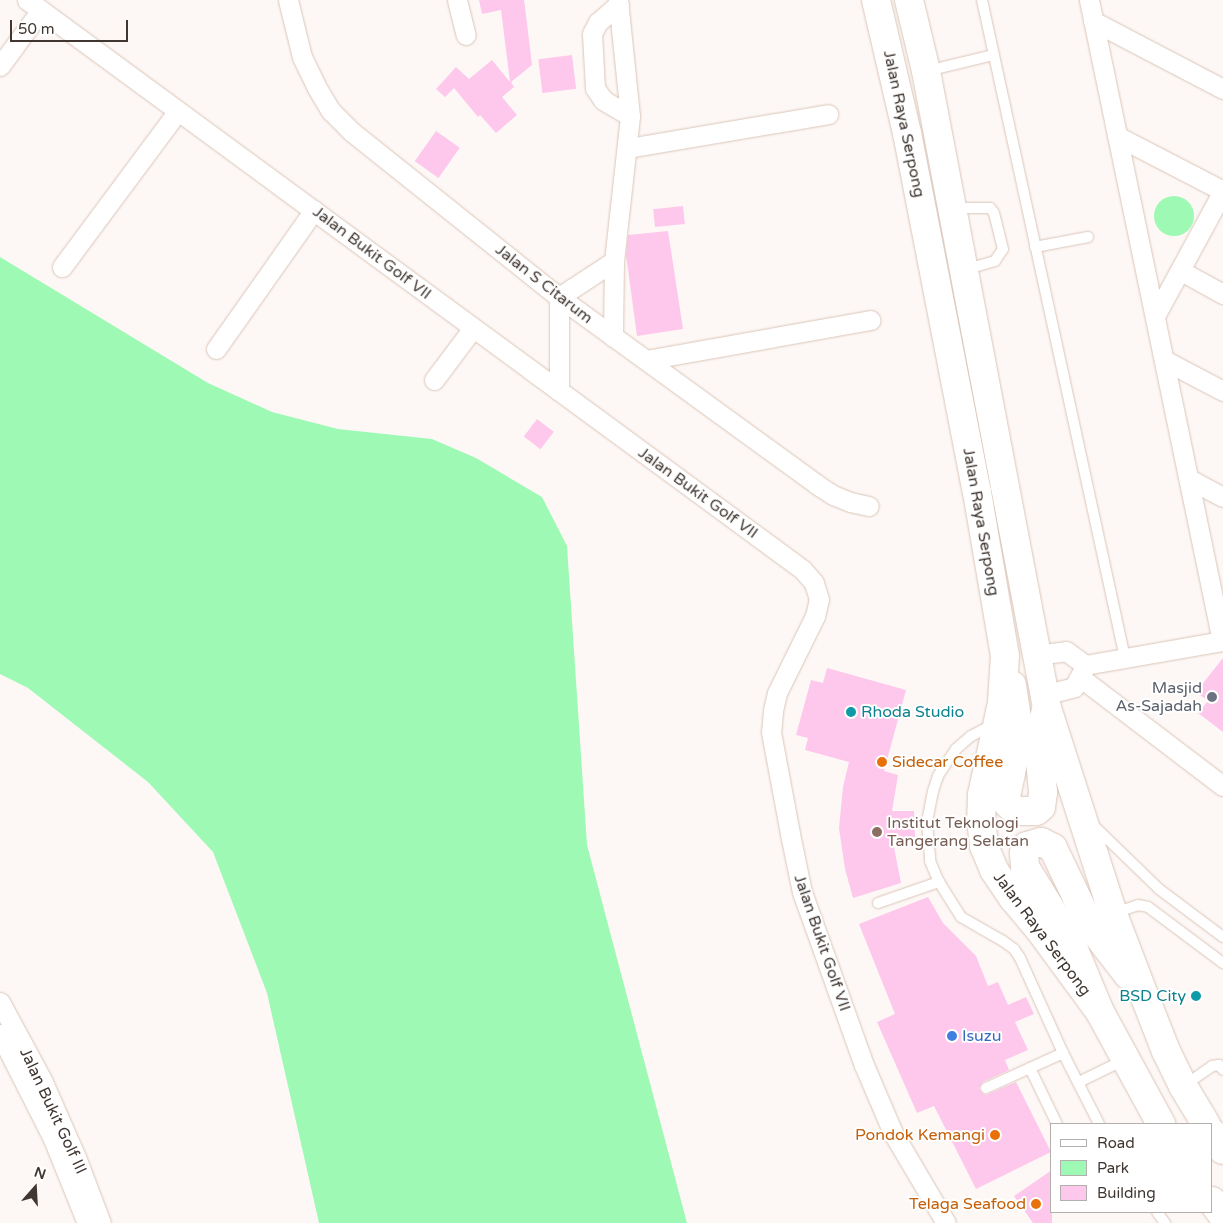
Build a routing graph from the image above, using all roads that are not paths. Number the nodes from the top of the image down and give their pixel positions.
1 (288, 0) edge
2 (458, 0) edge
3 (876, 0) edge
4 (909, 0) edge
5 (982, 0) edge
6 (1089, 0) edge
7 (618, 2) edge
8 (34, 5) edge
9 (1093, 21) junction
10 (466, 35) dead end
11 (993, 55) junction
12 (0, 66) edge
13 (926, 71) junction
14 (1223, 89) edge
15 (178, 111) junction
16 (828, 114) dead end
17 (630, 116) junction
18 (1117, 136) junction
19 (628, 148) junction
20 (1223, 191) edge
21 (951, 208) junction
22 (314, 210) junction
23 (1088, 237) dead end
24 (1035, 248) junction
25 (614, 261) junction
26 (62, 267) dead end
27 (963, 270) junction
28 (1180, 271) junction
29 (1223, 294) edge
30 (559, 297) junction
31 (1155, 316) junction
32 (870, 320) dead end
33 (473, 328) junction
34 (613, 337) junction
35 (216, 349) dead end
36 (646, 360) junction
37 (1164, 360) junction
38 (434, 380) dead end
39 (559, 391) junction
40 (1223, 391) edge
41 (1189, 479) junction
42 (1223, 497) edge
43 (868, 506) dead end
44 (1218, 598) edge
45 (1223, 641) edge
46 (1035, 655) junction
47 (1006, 656) junction
48 (1125, 658) junction
49 (1080, 666) junction
50 (1045, 702) junction
51 (999, 721) junction
52 (1223, 786) edge
53 (1080, 812) junction
54 (939, 882) junction
55 (878, 903) dead end
56 (1113, 914) junction
57 (1223, 937) edge
58 (1223, 963) edge
59 (1144, 995) junction
60 (0, 1002) edge
61 (1100, 1012) junction
62 (0, 1034) edge
63 (1063, 1053) junction
64 (1124, 1060) junction
65 (1030, 1068) junction
66 (1223, 1070) edge
67 (1079, 1082) junction
68 (1183, 1086) junction
69 (986, 1088) dead end
70 (1057, 1123) edge
71 (1099, 1123) edge
72 (1160, 1123) edge
73 (1205, 1123) edge
74 (1213, 1135) edge
75 (1223, 1150) edge
76 (1213, 1202) edge
77 (1223, 1216) edge
78 (87, 1223) edge
79 (101, 1223) edge
80 (946, 1223) edge

1 - 30 street, Jalan S Citarum
2 - 10 street
3 - 47 main road, Jalan Raya Serpong
4 - 13 main road, Jalan Raya Serpong
5 - 11 lane
6 - 9 street
7 - 17 street
7 - 17 street
8 - 12 street
8 - 15 street, Jalan Bukit Golf VII
9 - 14 street
9 - 18 street
11 - 13 lane
11 - 24 lane
13 - 21 main road, Jalan Raya Serpong
15 - 22 street, Jalan Bukit Golf VII
15 - 26 street
16 - 19 street
17 - 19 street
18 - 20 street
18 - 31 street
19 - 25 street
20 - 28 street
21 - 27 main road, Jalan Raya Serpong
21 - 27 lane
22 - 33 street, Jalan Bukit Golf VII
22 - 35 street
23 - 24 lane
24 - 48 lane
25 - 30 street
25 - 34 street
27 - 46 main road, Jalan Raya Serpong
28 - 29 street
28 - 31 street
30 - 34 street, Jalan S Citarum
30 - 39 street
31 - 37 street
32 - 36 street
33 - 38 street
33 - 39 street, Jalan Bukit Golf VII
34 - 36 street, Jalan S Citarum
36 - 43 street, Jalan S Citarum
37 - 40 street
37 - 41 street
39 - 80 street, Jalan Bukit Golf VII
41 - 42 street
41 - 44 street
44 - 45 street
45 - 48 street
46 - 49 street
46 - 50 main road, Jalan Raya Serpong
47 - 50 main road
47 - 51 main road, Jalan Raya Serpong
48 - 49 street
49 - 50 street
49 - 52 street
50 - 53 main road, Jalan Raya Serpong
51 - 54 lane
51 - 61 main road, Jalan Raya Serpong
53 - 56 main road, Jalan Raya Serpong
53 - 57 lane
54 - 55 lane
54 - 63 lane
56 - 58 lane
56 - 59 main road, Jalan Raya Serpong
59 - 61 main road
59 - 68 main road, Jalan Raya Serpong
60 - 79 street, Jalan Bukit Golf III
61 - 64 main road
62 - 78 street, Jalan Bukit Golf III
63 - 65 lane
63 - 67 lane
64 - 67 lane
64 - 72 main road
65 - 69 lane
65 - 70 lane
66 - 68 lane
67 - 71 lane
68 - 73 main road, Jalan Raya Serpong
74 - 75 main road
76 - 77 main road

